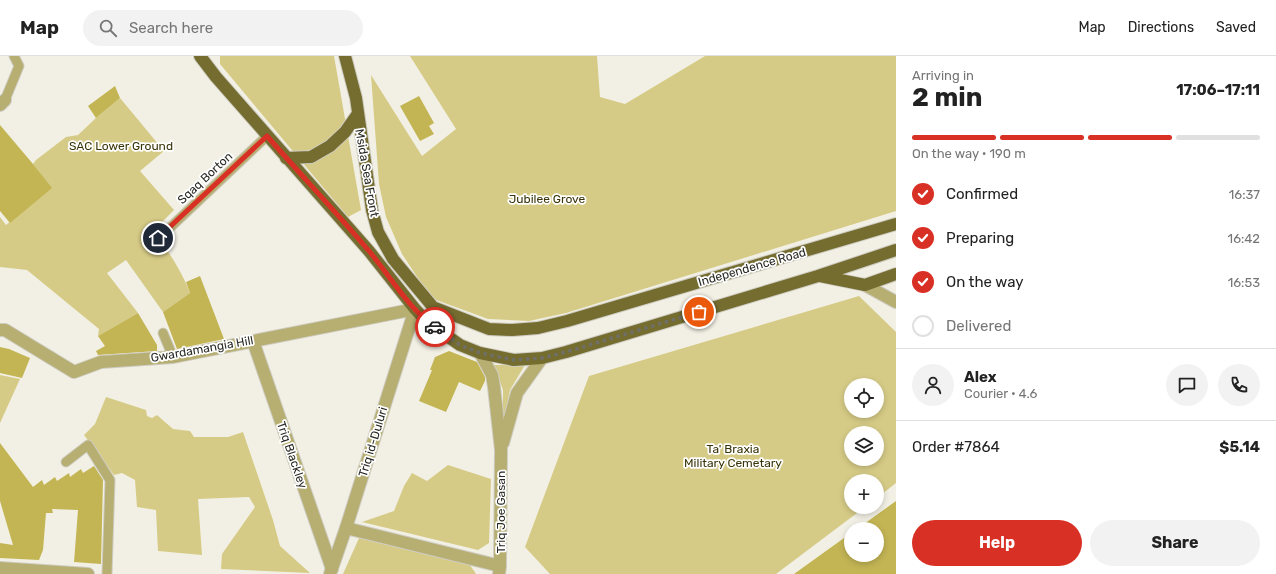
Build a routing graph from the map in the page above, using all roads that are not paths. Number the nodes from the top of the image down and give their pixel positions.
1 (14, 56) edge
2 (200, 56) edge
3 (212, 56) edge
4 (345, 56) edge
5 (216, 77) junction
6 (2, 102) edge
7 (357, 114) junction
8 (267, 136) junction
9 (286, 158) junction
10 (896, 224) edge
11 (158, 238) dead end
12 (896, 250) edge
13 (896, 274) edge
14 (818, 276) junction
15 (865, 284) junction
16 (896, 302) edge
17 (415, 309) junction
18 (538, 328) joint
19 (0, 330) edge
20 (163, 333) dead end
21 (253, 341) junction
22 (480, 353) junction
23 (174, 357) junction
24 (542, 358) junction
25 (501, 450) junction
26 (66, 462) dead end
27 (346, 528) junction
28 (0, 568) edge
29 (331, 571) edge
30 (502, 571) edge
31 (88, 574) edge
32 (107, 574) edge

1 - 6 lane
2 - 5 highway
3 - 5 highway
4 - 7 highway, Msida Sea Front
5 - 8 highway
7 - 9 highway
7 - 18 highway, Msida Sea Front
8 - 9 highway
8 - 11 lane, Sqaq Borton
9 - 17 highway
10 - 18 highway, Independence Road
12 - 14 highway
13 - 15 highway
14 - 15 highway
14 - 24 highway
15 - 16 street
17 - 21 street, Gwardamangia Hill
17 - 22 highway
17 - 27 street, Triq id-Duluri
19 - 23 street, Gwardamangia Hill
20 - 23 lane
21 - 23 street, Gwardamangia Hill
21 - 29 street, Triq Blackley
22 - 24 highway
22 - 25 street, Triq Joe Gasan
24 - 25 street, Triq Joe Gasan
25 - 30 street, Triq Joe Gasan
26 - 32 lane
27 - 29 street, Triq id-Duluri
27 - 30 street
28 - 31 street

